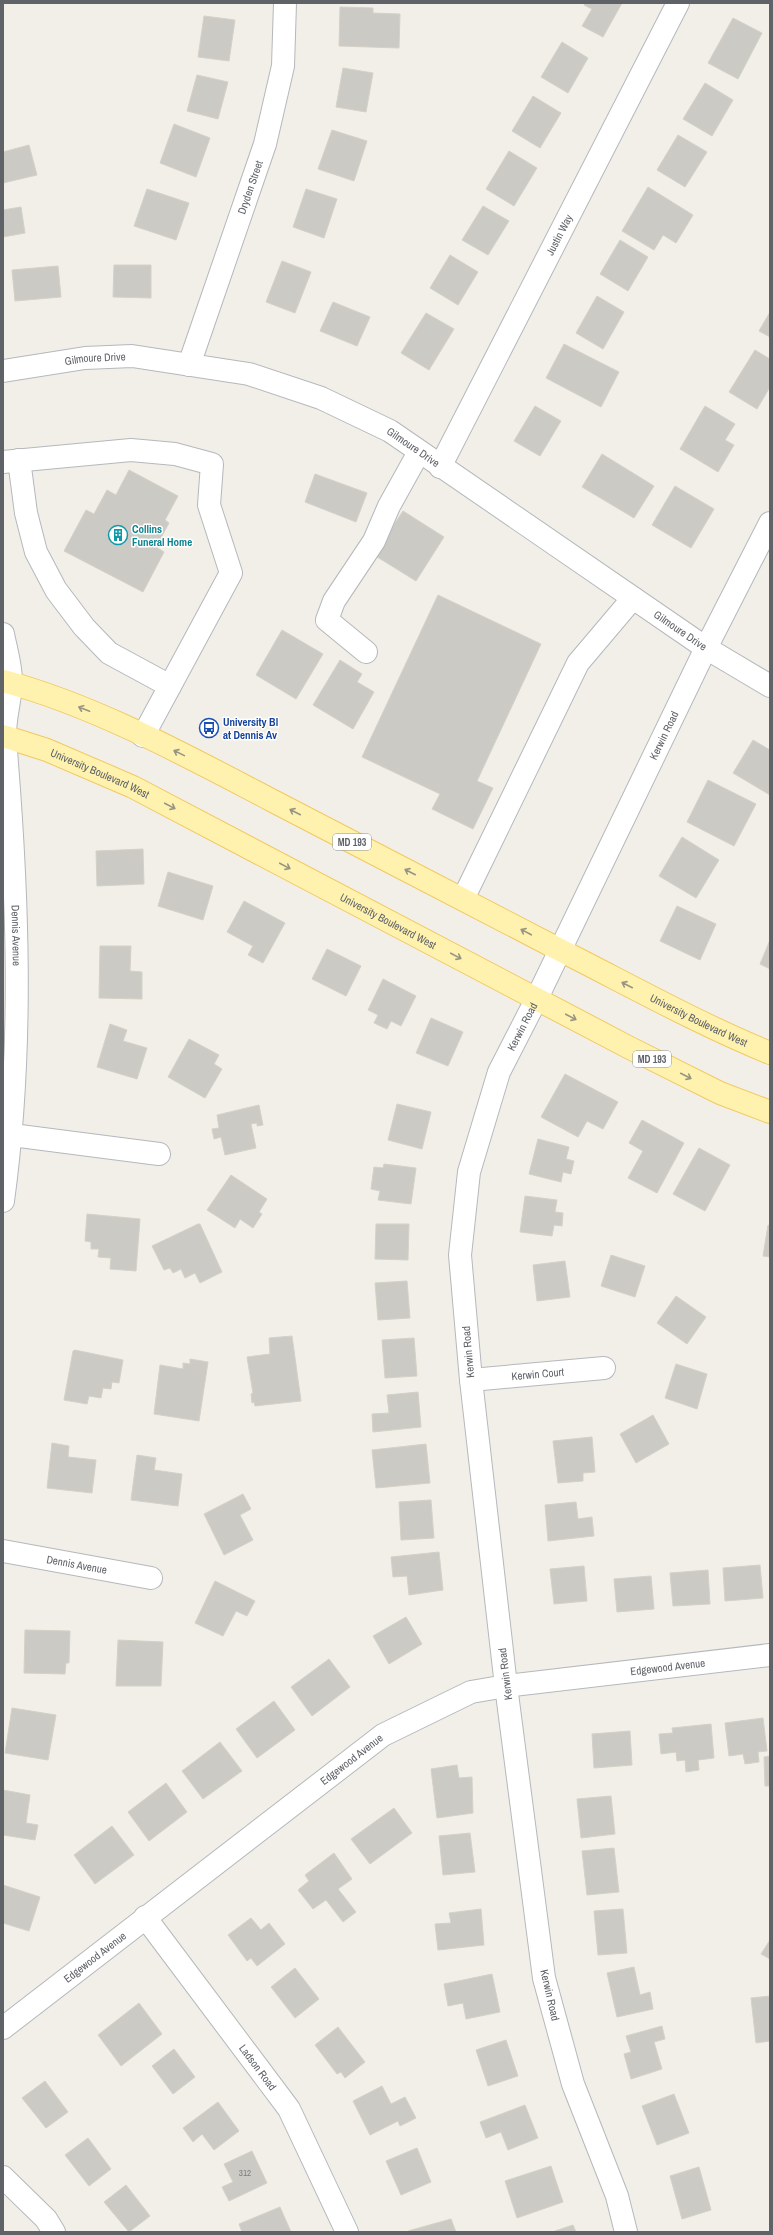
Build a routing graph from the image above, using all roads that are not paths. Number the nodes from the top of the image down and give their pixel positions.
1 (285, 3) edge
2 (678, 3) edge
3 (189, 365) junction
4 (3, 371) edge
5 (419, 452) junction
6 (11, 461) edge
7 (440, 467) junction
8 (770, 523) edge
9 (633, 598) junction
10 (3, 634) edge
11 (706, 648) junction
12 (366, 652) dead end
13 (7, 682) edge
14 (170, 686) junction
15 (770, 686) edge
16 (4, 736) edge
17 (143, 736) junction
18 (464, 900) junction
19 (560, 950) junction
20 (536, 998) junction
21 (770, 1053) edge
22 (770, 1112) edge
23 (12, 1135) junction
24 (159, 1154) dead end
25 (3, 1201) edge
26 (604, 1368) dead end
27 (471, 1380) junction
28 (3, 1551) edge
29 (151, 1578) dead end
30 (770, 1655) edge
31 (506, 1686) junction
32 (144, 1917) junction
33 (3, 2028) edge
34 (3, 2177) edge
35 (54, 2232) edge
36 (346, 2232) edge
37 (626, 2232) edge

1 - 3 street, Dryden Street
2 - 7 street, Justin Way
3 - 4 street, Gilmoure Drive
3 - 5 street, Gilmoure Drive
5 - 7 street, Gilmoure Drive
5 - 12 street
6 - 14 street
6 - 14 street
7 - 9 street, Gilmoure Drive
8 - 11 street, Kerwin Road
9 - 11 street, Gilmoure Drive
9 - 18 street
10 - 13 street, Dennis Avenue
11 - 15 street, Gilmoure Drive
11 - 19 street, Kerwin Road
13 - 16 street, Dennis Avenue
17 -> 13 main road, University Boulevard West / MD 193
14 - 17 street
16 -> 20 main road, University Boulevard West / MD 193
16 - 23 street, Dennis Avenue
18 -> 17 main road, University Boulevard West / MD 193
19 -> 18 main road, University Boulevard West / MD 193
19 - 20 street, Kerwin Road
21 -> 19 main road, University Boulevard West / MD 193
20 -> 22 main road, University Boulevard West / MD 193
20 - 27 street, Kerwin Road
23 - 24 street
23 - 25 street, Dennis Avenue
26 - 27 street, Kerwin Court
27 - 31 street, Kerwin Road
28 - 29 street, Dennis Avenue
30 - 31 street, Edgewood Avenue
31 - 32 street, Edgewood Avenue
31 - 37 street, Kerwin Road
32 - 33 street, Edgewood Avenue
32 - 36 street, Ladson Road
34 - 35 street

